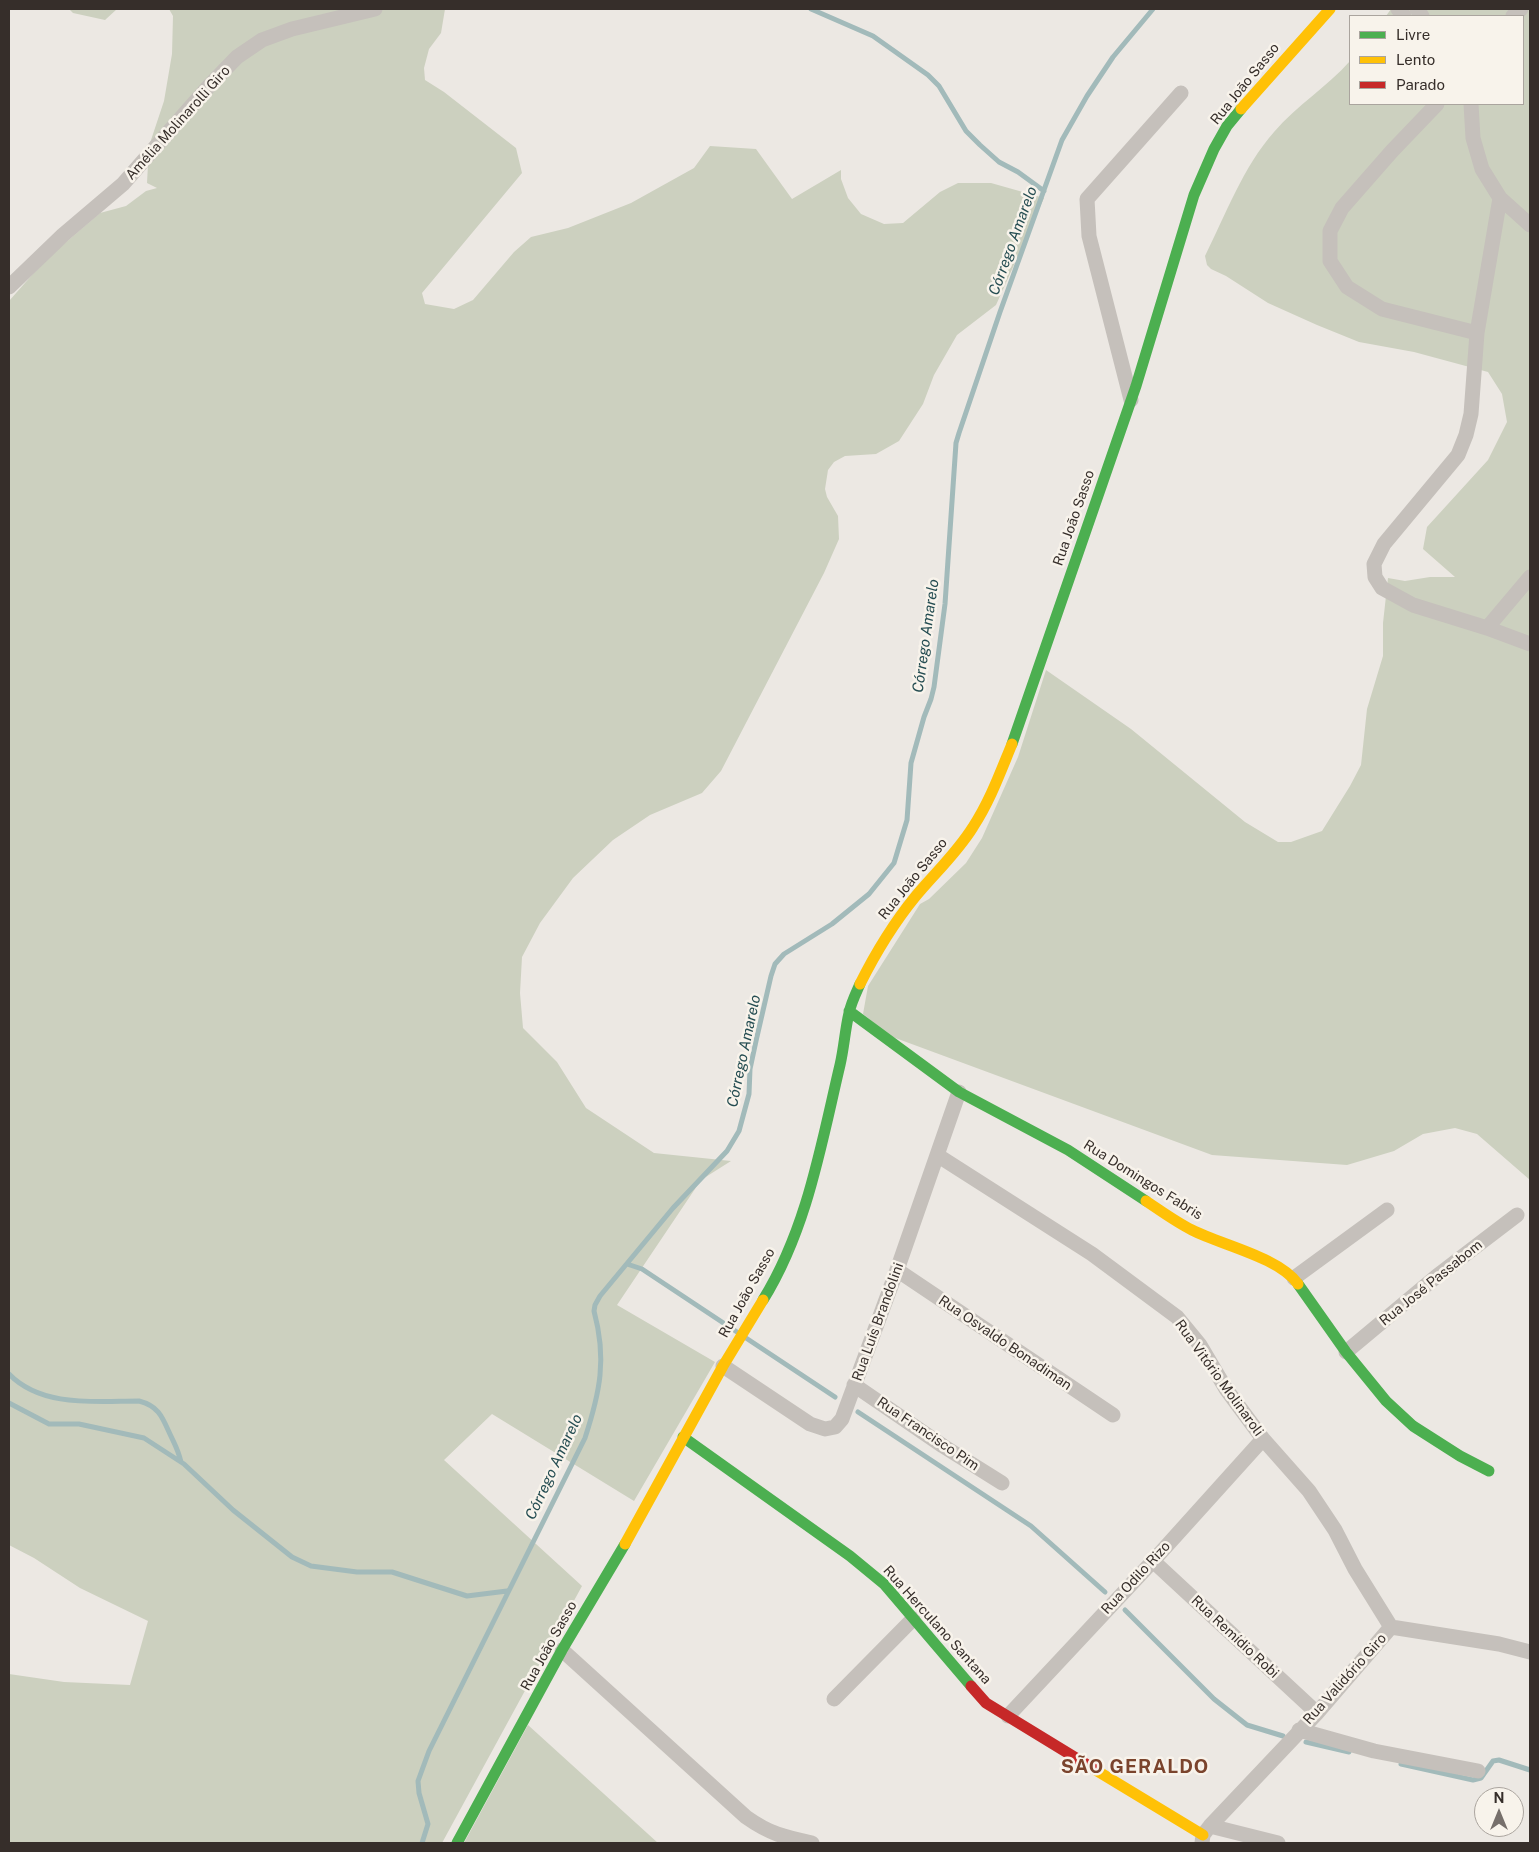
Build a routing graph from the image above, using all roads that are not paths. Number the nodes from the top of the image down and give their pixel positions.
1 (375, 9) edge
2 (1330, 9) edge
3 (1182, 93) dead end
4 (1436, 105) edge
5 (1471, 105) edge
6 (1500, 198) junction
7 (1530, 226) edge
8 (9, 287) edge
9 (1477, 332) junction
10 (1131, 400) junction
11 (1530, 577) edge
12 (1487, 628) junction
13 (1530, 644) edge
14 (850, 1011) junction
15 (958, 1092) junction
16 (937, 1155) junction
17 (1387, 1210) dead end
18 (1516, 1215) dead end
19 (897, 1270) junction
20 (1294, 1278) junction
21 (1346, 1352) junction
22 (723, 1366) junction
23 (854, 1385) junction
24 (1113, 1415) dead end
25 (683, 1437) junction
26 (1264, 1440) junction
27 (1489, 1471) dead end
28 (1002, 1483) dead end
29 (1153, 1561) junction
30 (913, 1619) junction
31 (1391, 1627) junction
32 (562, 1650) junction
33 (1530, 1652) edge
34 (834, 1699) dead end
35 (1318, 1712) junction
36 (1008, 1716) junction
37 (1299, 1730) junction
38 (1478, 1771) dead end
39 (1205, 1835) edge
40 (457, 1843) edge
41 (812, 1843) edge
42 (1278, 1843) edge

1 - 8 street, Amélia Molinarolli Giro
2 - 10 street, Rua João Sasso
3 - 10 street
4 - 9 street
5 - 6 street
6 - 7 street
6 - 9 street
9 - 12 street
10 - 14 street, Rua João Sasso
11 - 12 street
12 - 13 street
14 - 15 street, Rua Domingos Fabris
14 - 22 street, Rua João Sasso
15 - 16 street, Rua Luís Brandolini
15 - 20 street, Rua Domingos Fabris
16 - 19 street, Rua Luís Brandolini
16 - 26 street, Rua Vitório Molinaroli
17 - 20 street
18 - 21 street, Rua José Passabom
19 - 23 street, Rua Luís Brandolini
19 - 24 street, Rua Osvaldo Bonadiman
20 - 21 street, Rua Domingos Fabris
21 - 27 street, Rua Domingos Fabris
22 - 23 street, Rua Luís Brandolini
22 - 25 street, Rua João Sasso
23 - 28 street, Rua Francisco Pim
25 - 30 street, Rua Herculano Santana
25 - 32 street, Rua João Sasso
26 - 29 street, Rua Odilo Rizo
26 - 31 street, Rua Vitório Molinaroli
29 - 35 street, Rua Remídio Robi
29 - 36 street, Rua Odilo Rizo
30 - 34 street
30 - 36 street, Rua Herculano Santana
31 - 33 street, Rua Validório Giro
31 - 35 street, Rua Validório Giro
32 - 40 street, Rua João Sasso
32 - 41 street
35 - 37 street, Rua Validório Giro
36 - 39 street, Rua Herculano Santana
37 - 38 street
37 - 39 street, Rua Validório Giro
39 - 42 street

